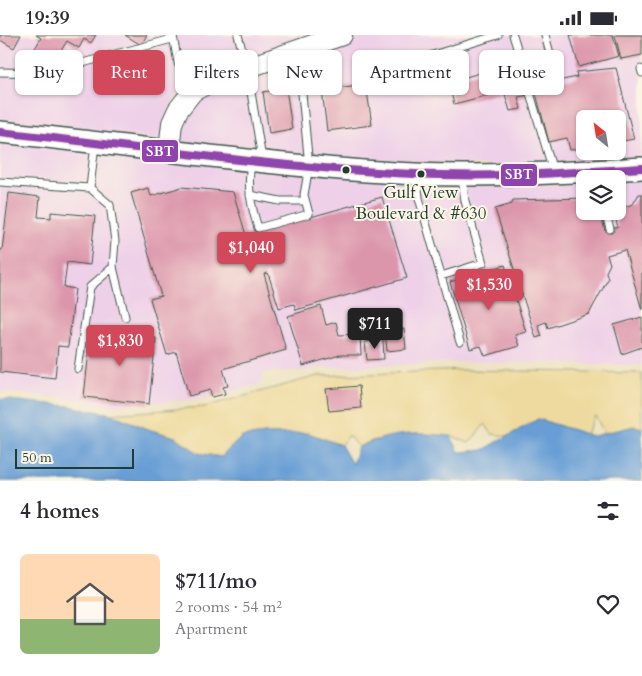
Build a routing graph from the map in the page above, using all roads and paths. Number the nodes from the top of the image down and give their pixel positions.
1 (238, 35) edge
2 (342, 35) edge
3 (498, 35) edge
4 (513, 35) edge
5 (546, 35) edge
6 (172, 37) edge
7 (308, 46) junction
8 (175, 50) edge
9 (242, 50) edge
10 (449, 50) edge
11 (518, 50) edge
12 (550, 50) edge
13 (258, 64) edge
14 (0, 72) edge
15 (189, 95) edge
16 (250, 95) edge
17 (530, 95) edge
18 (0, 132) edge
19 (96, 142) junction
20 (169, 150) junction
21 (257, 161) junction
22 (309, 166) junction
23 (642, 168) edge
24 (626, 170) edge
25 (553, 173) junction
26 (416, 174) junction
27 (461, 174) junction
28 (576, 174) edge
29 (0, 182) edge
30 (90, 188) junction
31 (250, 195) junction
32 (305, 201) junction
33 (608, 220) edge
34 (610, 229) dead end
35 (112, 267) junction
36 (441, 277) junction
37 (125, 317) dead end
38 (460, 342) dead end
39 (78, 369) dead end

1 - 9 lane
2 - 7 street
3 - 10 lane
4 - 11 lane
5 - 12 lane
6 - 8 lane
6 - 14 lane
7 - 13 street
7 - 22 lane
15 - 20 street
16 - 21 lane
17 - 25 lane
18 - 19 main road
19 - 20 main road
19 - 30 lane
20 - 21 main road
21 - 22 main road
21 - 31 lane
22 - 26 main road
22 - 32 lane
23 - 24 main road
25 - 27 main road
25 - 28 main road
26 - 27 main road
26 - 36 lane
27 - 36 lane
29 - 30 lane
30 - 35 lane
31 - 32 lane
31 - 32 lane
33 - 34 lane
35 - 37 lane
35 - 39 lane
36 - 38 lane

